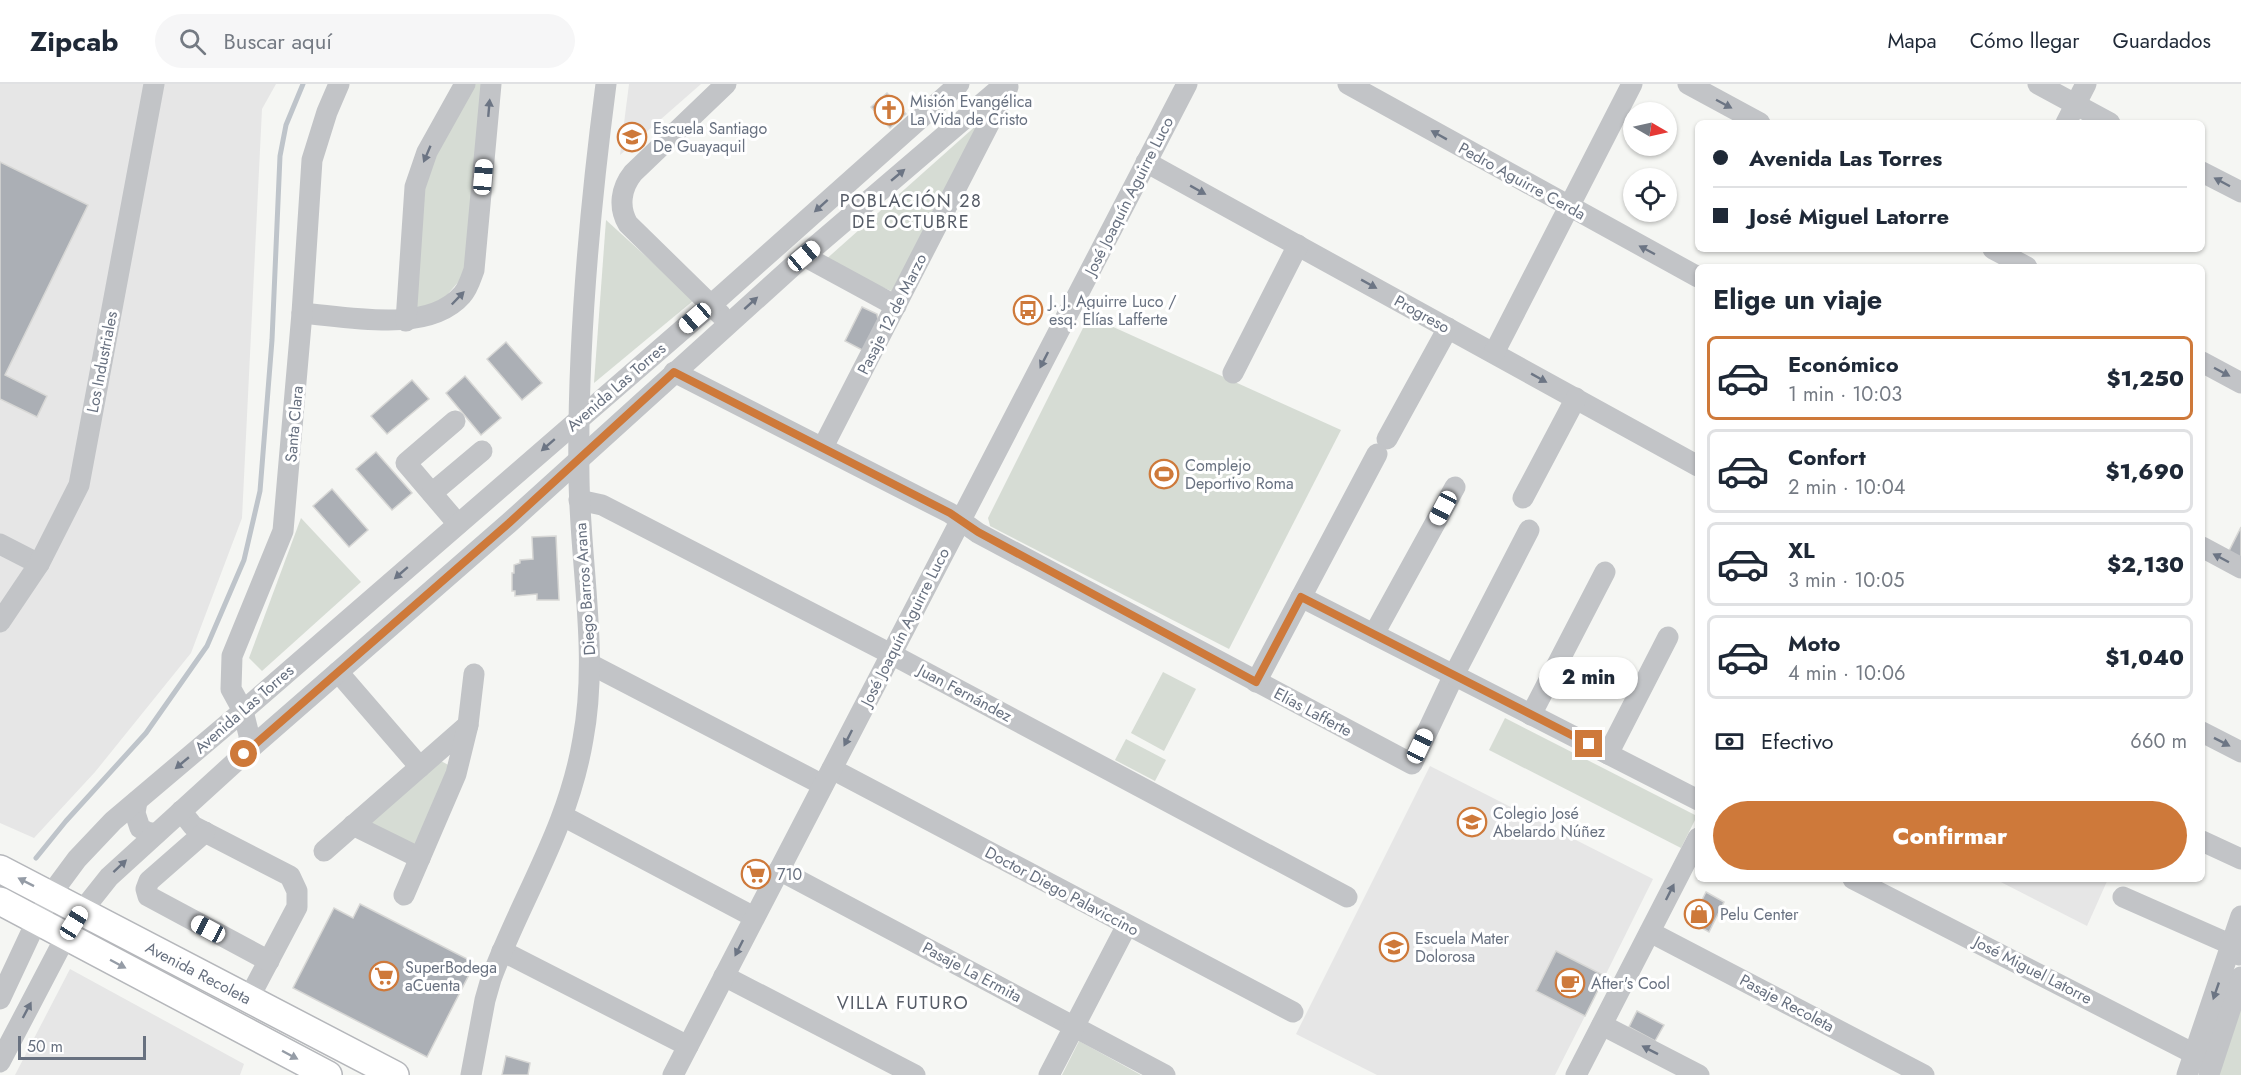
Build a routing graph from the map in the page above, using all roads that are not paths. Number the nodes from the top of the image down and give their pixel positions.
1 (154, 84) edge
2 (339, 84) edge
3 (465, 84) edge
4 (491, 84) edge
5 (606, 84) edge
6 (726, 84) edge
7 (959, 84) edge
8 (1008, 84) edge
9 (1187, 84) edge
10 (1348, 84) edge
11 (1632, 84) edge
12 (1688, 84) edge
13 (2038, 84) edge
14 (2086, 84) edge
15 (2071, 114) edge
16 (1754, 120) edge
17 (2097, 120) edge
18 (1146, 162) junction
19 (2205, 174) edge
20 (2241, 192) edge
21 (1569, 207) junction
22 (1298, 245) junction
23 (1996, 254) edge
24 (804, 256) junction
25 (2019, 264) edge
26 (1695, 275) edge
27 (711, 305) junction
28 (896, 306) junction
29 (303, 313) junction
30 (406, 321) junction
31 (729, 322) junction
32 (1448, 328) junction
33 (1494, 353) junction
34 (2205, 364) edge
35 (674, 372) junction
36 (1233, 373) dead end
37 (2241, 383) edge
38 (1576, 398) junction
39 (578, 419) junction
40 (455, 421) dead end
41 (824, 447) junction
42 (482, 451) dead end
43 (578, 460) junction
44 (1695, 463) edge
45 (1455, 487) dead end
46 (432, 493) junction
47 (487, 498) junction
48 (1523, 498) dead end
49 (579, 500) junction
50 (960, 520) junction
51 (509, 523) junction
52 (458, 524) junction
53 (1529, 530) dead end
54 (0, 544) edge
55 (2205, 550) edge
56 (39, 564) junction
57 (2241, 568) edge
58 (1605, 572) dead end
59 (1301, 597) junction
60 (0, 622) edge
61 (1374, 634) junction
62 (1668, 637) dead end
63 (891, 654) junction
64 (590, 664) junction
65 (338, 672) junction
66 (474, 674) dead end
67 (1454, 675) junction
68 (1256, 682) junction
69 (243, 711) junction
70 (1531, 715) junction
71 (468, 725) junction
72 (2205, 734) edge
73 (2241, 752) edge
74 (244, 754) junction
75 (1608, 754) junction
76 (420, 767) junction
77 (827, 777) junction
78 (1695, 798) edge
79 (137, 801) junction
80 (181, 811) junction
81 (564, 816) junction
82 (353, 825) junction
83 (205, 832) junction
84 (156, 834) junction
85 (2205, 843) edge
86 (1695, 844) edge
87 (324, 851) dead end
88 (420, 858) junction
89 (2241, 858) edge
90 (0, 869) edge
91 (779, 870) junction
92 (1859, 882) edge
93 (51, 895) junction
94 (404, 895) dead end
95 (1347, 897) dead end
96 (2123, 897) dead end
97 (0, 901) edge
98 (82, 911) junction
99 (2241, 916) edge
100 (754, 917) junction
101 (37, 920) junction
102 (1127, 925) junction
103 (1650, 932) junction
104 (66, 936) junction
105 (502, 951) junction
106 (2236, 951) edge
107 (269, 961) junction
108 (724, 976) junction
109 (2241, 977) edge
110 (249, 998) junction
111 (0, 999) edge
112 (1293, 1012) dead end
113 (1602, 1025) junction
114 (1074, 1027) junction
115 (688, 1046) junction
116 (0, 1062) edge
117 (2205, 1063) edge
118 (328, 1075) edge
119 (395, 1075) edge
120 (471, 1075) edge
121 (673, 1075) edge
122 (915, 1075) edge
123 (1049, 1075) edge
124 (1165, 1075) edge
125 (1576, 1075) edge
126 (1699, 1075) edge
127 (1924, 1075) edge
128 (2187, 1075) edge

1 - 56 street, Los Industriales
2 - 29 street, Santa Clara
3 -> 30 street
30 -> 4 street
5 - 39 street, Diego Barros Arana
6 - 27 street
7 -> 27 street, Avenida Las Torres
24 -> 8 street, Avenida Las Torres
8 - 28 street, Pasaje 12 de Marzo
9 - 18 street, José Joaquín Aguirre Luco
21 -> 10 street, Pedro Aguirre Cerda
11 - 21 street
12 -> 16 street
13 - 15 street
14 - 15 street
15 - 17 street
18 -> 22 street, Progreso
18 -> 50 street, José Joaquín Aguirre Luco
20 -> 19 street
26 -> 21 street, Pedro Aguirre Cerda
21 - 33 street
22 -> 32 street, Progreso
22 - 36 street
23 - 25 street
24 - 28 street
31 -> 24 street, Avenida Las Torres
27 - 31 street
27 - 39 street, Avenida Las Torres
28 - 41 street, Pasaje 12 de Marzo
29 - 30 street
29 - 69 street, Santa Clara
31 - 35 street, Avenida Las Torres
32 - 33 street, Progreso
32 - 59 street
33 -> 38 street, Progreso
34 -> 37 street
35 - 41 street, Elías Lafferte
35 - 43 street, Avenida Las Torres
38 - 44 street, Progreso
38 - 48 street
39 - 43 street, Diego Barros Arana
39 -> 47 street, Avenida Las Torres
40 - 46 street
41 - 50 street, Elías Lafferte
42 - 46 street
43 - 49 street, Diego Barros Arana
43 - 51 street, Avenida Las Torres
45 - 61 street
46 - 52 street
47 - 51 street
47 - 52 street, Avenida Las Torres
49 - 63 street, Juan Fernández
49 - 64 street, Diego Barros Arana
50 - 63 street, José Joaquín Aguirre Luco
50 - 68 street, Elías Lafferte
51 - 65 street, Avenida Las Torres
52 -> 69 street, Avenida Las Torres
53 - 67 street
54 - 56 street
57 -> 55 street
56 - 60 street, Los Industriales
58 - 70 street
59 - 61 street
59 - 68 street
61 - 67 street
62 - 75 street
63 -> 77 street, José Joaquín Aguirre Luco
63 - 95 street, Juan Fernández
64 - 77 street, Doctor Diego Palaviccino
64 - 81 street, Diego Barros Arana
65 - 74 street, Avenida Las Torres
65 - 76 street
66 - 71 street
67 - 68 street, Elías Lafferte
67 - 70 street
69 - 74 street, Santa Clara
69 -> 79 street, Avenida Las Torres
70 - 75 street
71 - 76 street
71 - 88 street
72 -> 73 street
74 - 80 street, Avenida Las Torres
75 - 78 street
76 - 82 street
77 - 91 street, José Joaquín Aguirre Luco
77 - 102 street, Doctor Diego Palaviccino
79 - 84 street
79 - 93 street, Avenida Las Torres
80 - 83 street
80 - 84 street, Avenida Las Torres
81 - 100 street
81 - 105 street, Diego Barros Arana
82 - 87 street
82 - 88 street
83 - 107 street
83 - 107 street
98 -> 84 street, Avenida Las Torres
85 - 89 street
103 -> 86 street
88 - 94 street
93 -> 90 main road, Avenida Recoleta
91 - 100 street, José Joaquín Aguirre Luco
91 - 114 street, Pasaje La Ermita
92 - 117 street, José Miguel Latorre
93 - 98 main road, Avenida Recoleta
93 - 101 street, Avenida Las Torres
96 - 106 street
97 - 101 main road, Avenida Recoleta
98 - 104 street, Avenida Las Torres
98 - 110 main road, Avenida Recoleta
99 - 106 street
100 -> 108 street, José Joaquín Aguirre Luco
101 - 104 main road, Avenida Recoleta
101 - 111 street, Avenida Las Torres
102 - 112 street, Doctor Diego Palaviccino
102 - 114 street
103 - 113 street
103 - 127 street, Pasaje Recoleta
116 -> 104 street, Avenida Las Torres
104 -> 118 main road, Avenida Recoleta
105 - 115 street
105 - 120 street, Diego Barros Arana
106 -> 117 street
107 - 110 street
108 - 115 street, José Joaquín Aguirre Luco
108 - 122 street
109 - 117 street
110 - 119 main road, Avenida Recoleta
113 - 125 street
126 -> 113 street
114 - 123 street
114 - 124 street, Pasaje La Ermita
115 - 121 street, José Joaquín Aguirre Luco
117 - 128 street

